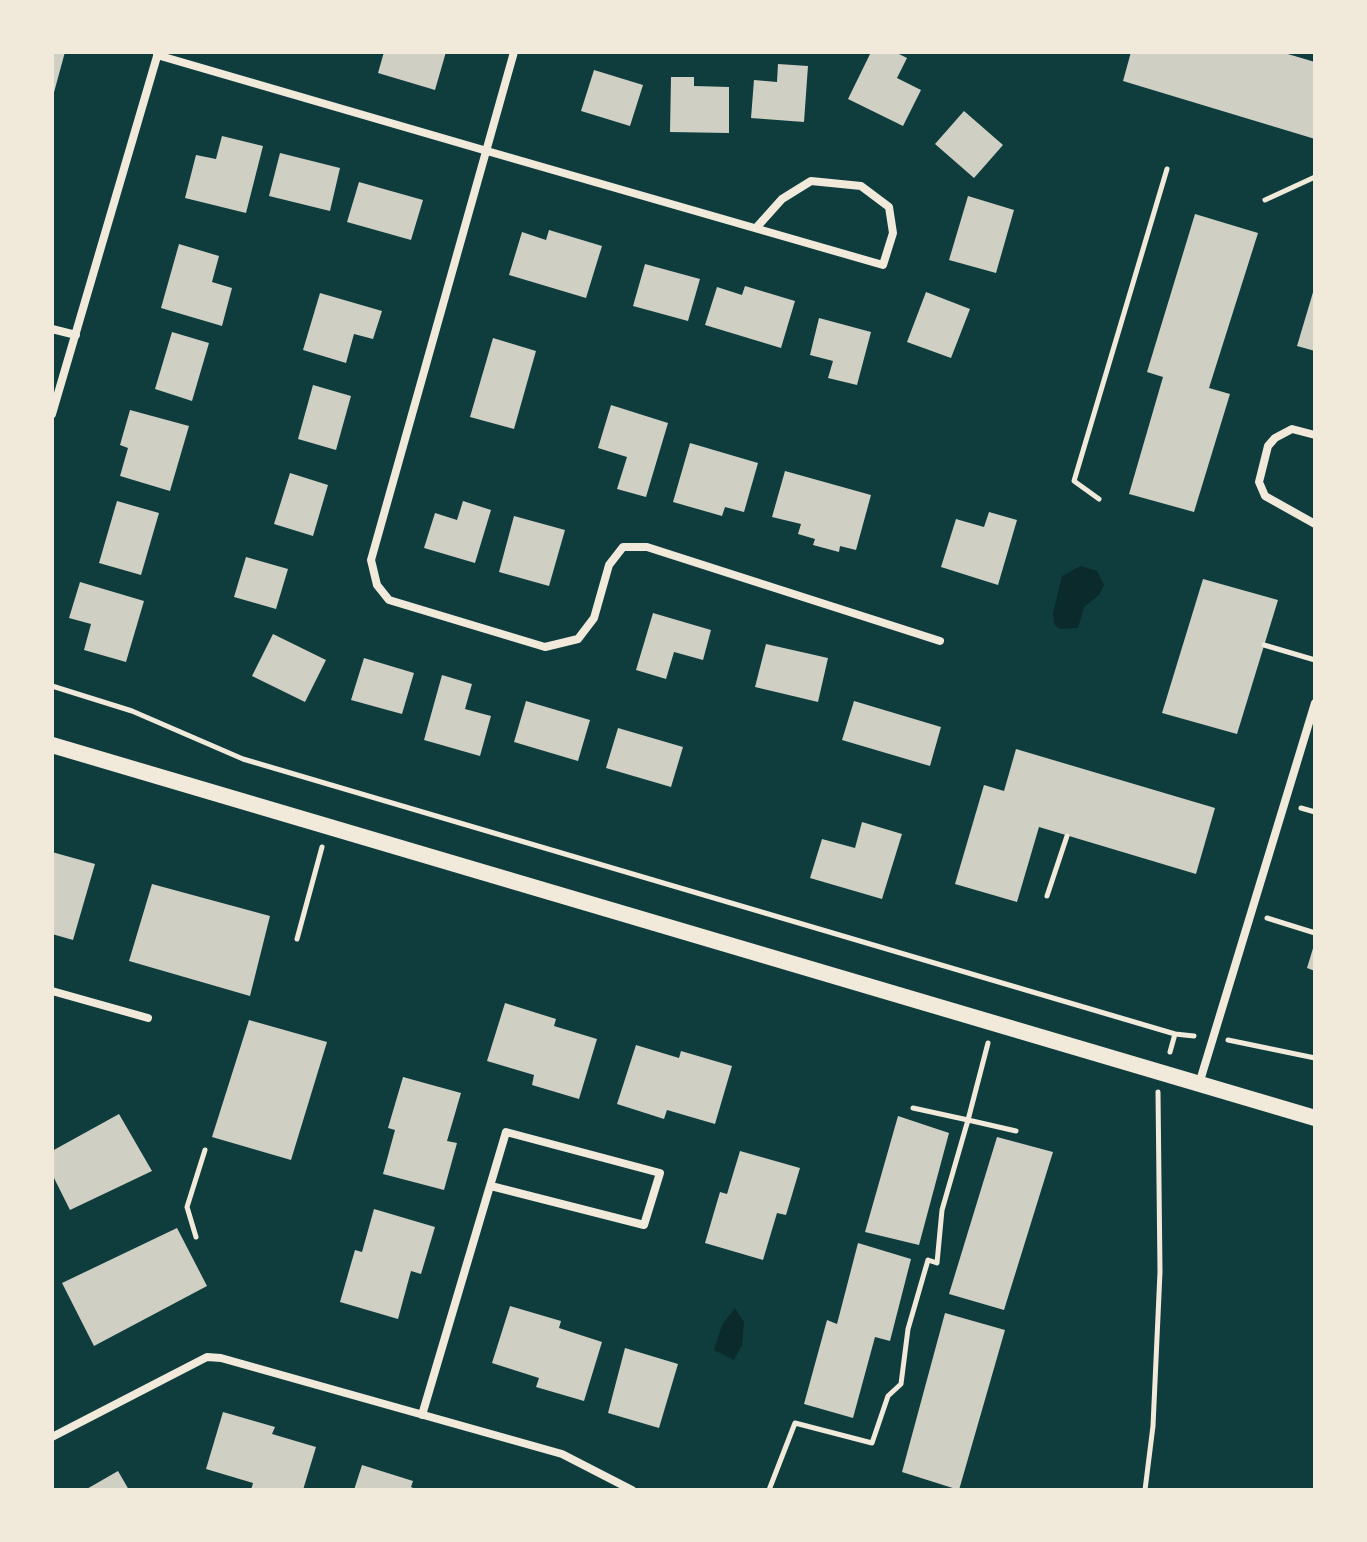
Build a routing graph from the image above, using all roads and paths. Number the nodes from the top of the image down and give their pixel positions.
1 (514, 52) edge
2 (157, 54) edge
3 (487, 151) junction
4 (1167, 169) dead end
5 (1315, 177) edge
6 (1265, 200) dead end
7 (756, 228) junction
8 (52, 329) edge
9 (76, 335) junction
10 (52, 414) edge
11 (1315, 435) edge
12 (1099, 499) dead end
13 (1315, 524) edge
14 (940, 641) dead end
15 (1264, 645) dead end
16 (1315, 660) edge
17 (52, 686) edge
18 (1315, 703) edge
19 (52, 745) edge
20 (328, 826) junction
21 (1067, 836) dead end
22 (1047, 896) dead end
23 (1251, 913) junction
24 (1315, 933) edge
25 (297, 939) dead end
26 (52, 991) edge
27 (148, 1018) dead end
28 (993, 1023) junction
29 (1175, 1034) dead end
30 (1245, 1042) dead end
31 (1315, 1058) edge
32 (1199, 1084) junction
33 (1155, 1101) dead end
34 (913, 1108) dead end
35 (1315, 1118) edge
36 (968, 1120) junction
37 (1016, 1131) dead end
38 (205, 1150) dead end
39 (491, 1186) junction
40 (196, 1237) dead end
41 (422, 1415) junction
42 (52, 1437) edge
43 (632, 1490) edge
44 (769, 1490) edge
45 (1145, 1490) edge

1 - 3 street
2 - 3 street
2 - 9 street
3 - 7 street
3 - 14 street
4 - 12 path
5 - 6 path
7 - 7 street
8 - 9 street
9 - 10 street
11 - 13 street
15 - 16 path
17 - 29 path
18 - 23 street
19 - 20 main road
20 - 25 path
20 - 28 main road
21 - 22 path
23 - 24 path
23 - 32 street
26 - 27 street
28 - 32 main road
28 - 36 path
30 - 31 path
32 - 35 main road
33 - 45 path
34 - 36 path
36 - 37 path
36 - 44 path
38 - 40 path
39 - 39 street
39 - 41 street
41 - 42 street
41 - 43 street

